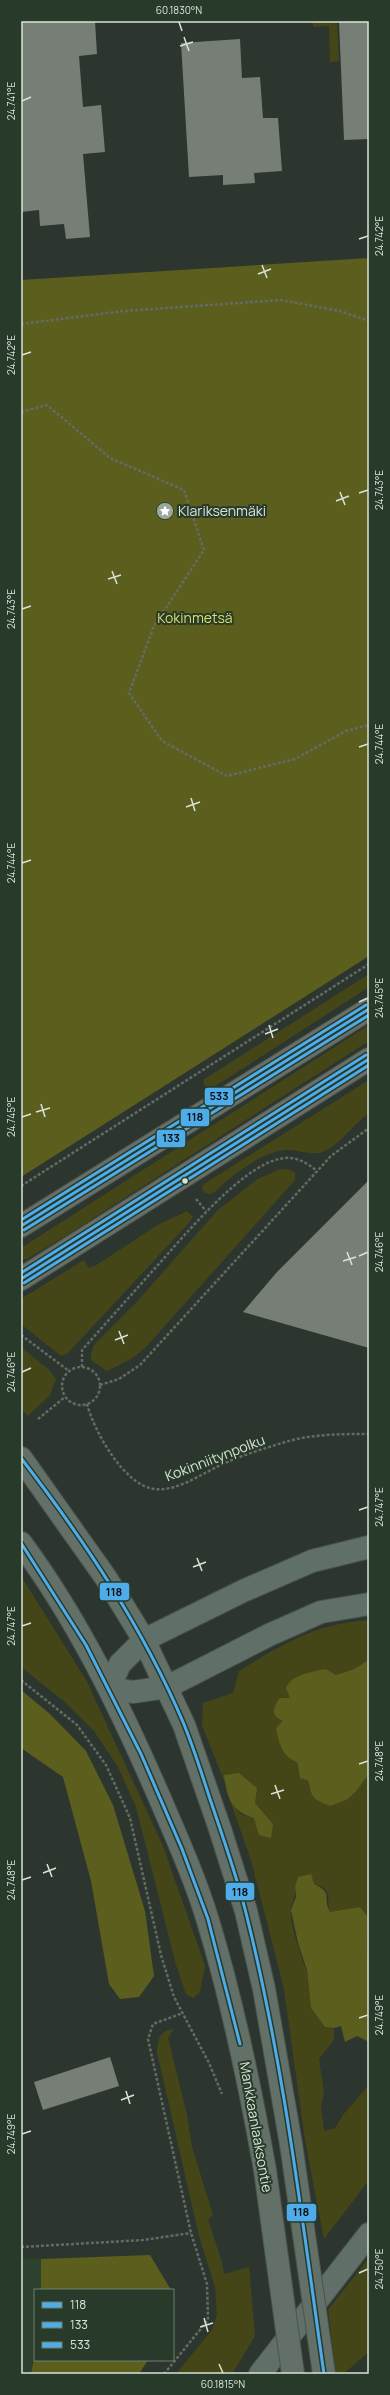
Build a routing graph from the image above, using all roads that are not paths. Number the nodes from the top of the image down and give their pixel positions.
1 (369, 1010) edge
2 (369, 1059) edge
3 (21, 1226) edge
4 (21, 1279) edge
5 (21, 1458) edge
6 (21, 1544) edge
7 (369, 1547) edge
8 (369, 1604) edge
9 (144, 1640) junction
10 (167, 1687) junction
11 (109, 1688) junction
12 (369, 2234) edge
13 (260, 2374) edge
14 (293, 2374) edge
15 (324, 2374) edge

1 - 3 main road
2 - 4 main road
5 - 9 main road
6 - 11 main road, Mankkaanlaaksontie
7 - 9 highway
8 - 10 highway
9 - 10 main road
9 - 11 highway
10 - 11 highway
10 - 15 main road, bridge
11 - 14 main road, Mankkaanlaaksontie, bridge
12 - 13 highway

